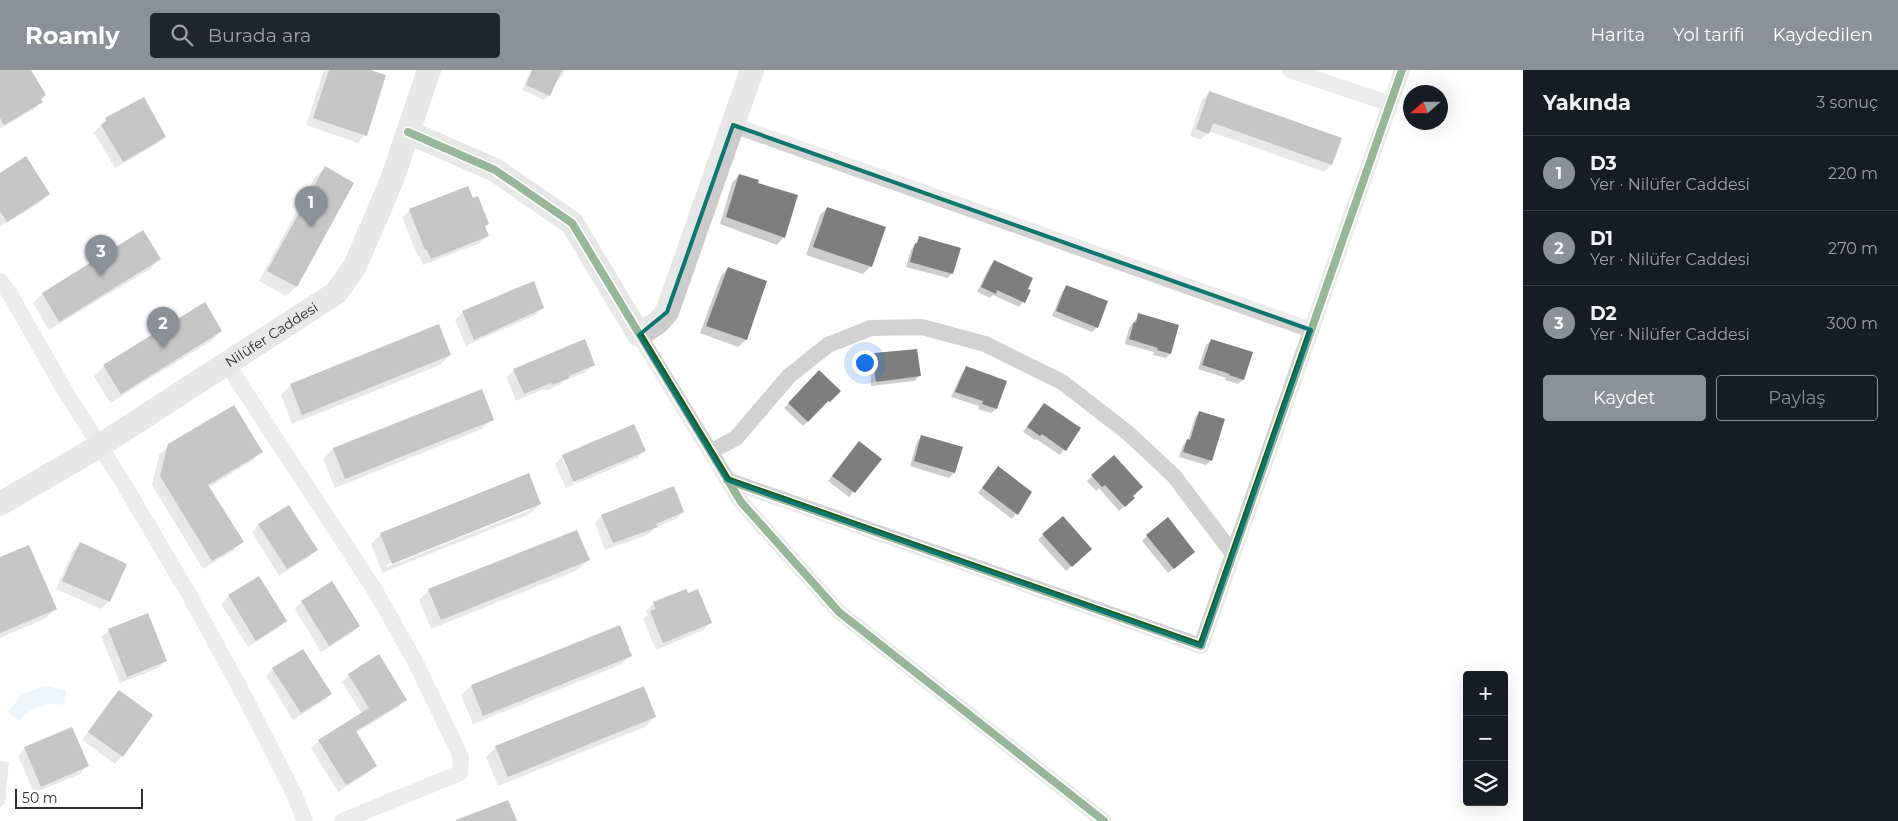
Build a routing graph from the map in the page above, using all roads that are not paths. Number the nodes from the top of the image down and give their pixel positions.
1 (429, 70) edge
2 (752, 70) edge
3 (1290, 70) edge
4 (1402, 70) edge
5 (1390, 104) junction
6 (733, 125) junction
7 (408, 132) junction
8 (0, 280) edge
9 (1311, 330) junction
10 (639, 334) junction
11 (228, 364) junction
12 (99, 446) junction
13 (710, 452) junction
14 (727, 480) junction
15 (0, 504) edge
16 (1233, 554) junction
17 (305, 821) edge
18 (342, 821) edge
19 (1104, 821) edge

1 - 7 street, Nilüfer Caddesi
2 - 6 street
3 - 5 street
4 - 5 street
5 - 9 street
6 - 9 street
6 - 10 street
7 - 10 street
7 - 11 street, Nilüfer Caddesi
8 - 12 street
9 - 16 street
10 - 13 street
11 - 12 street, Nilüfer Caddesi
11 - 18 street
12 - 15 street, Nilüfer Caddesi
12 - 17 street
13 - 14 street
13 - 16 street
14 - 16 street
14 - 19 street

